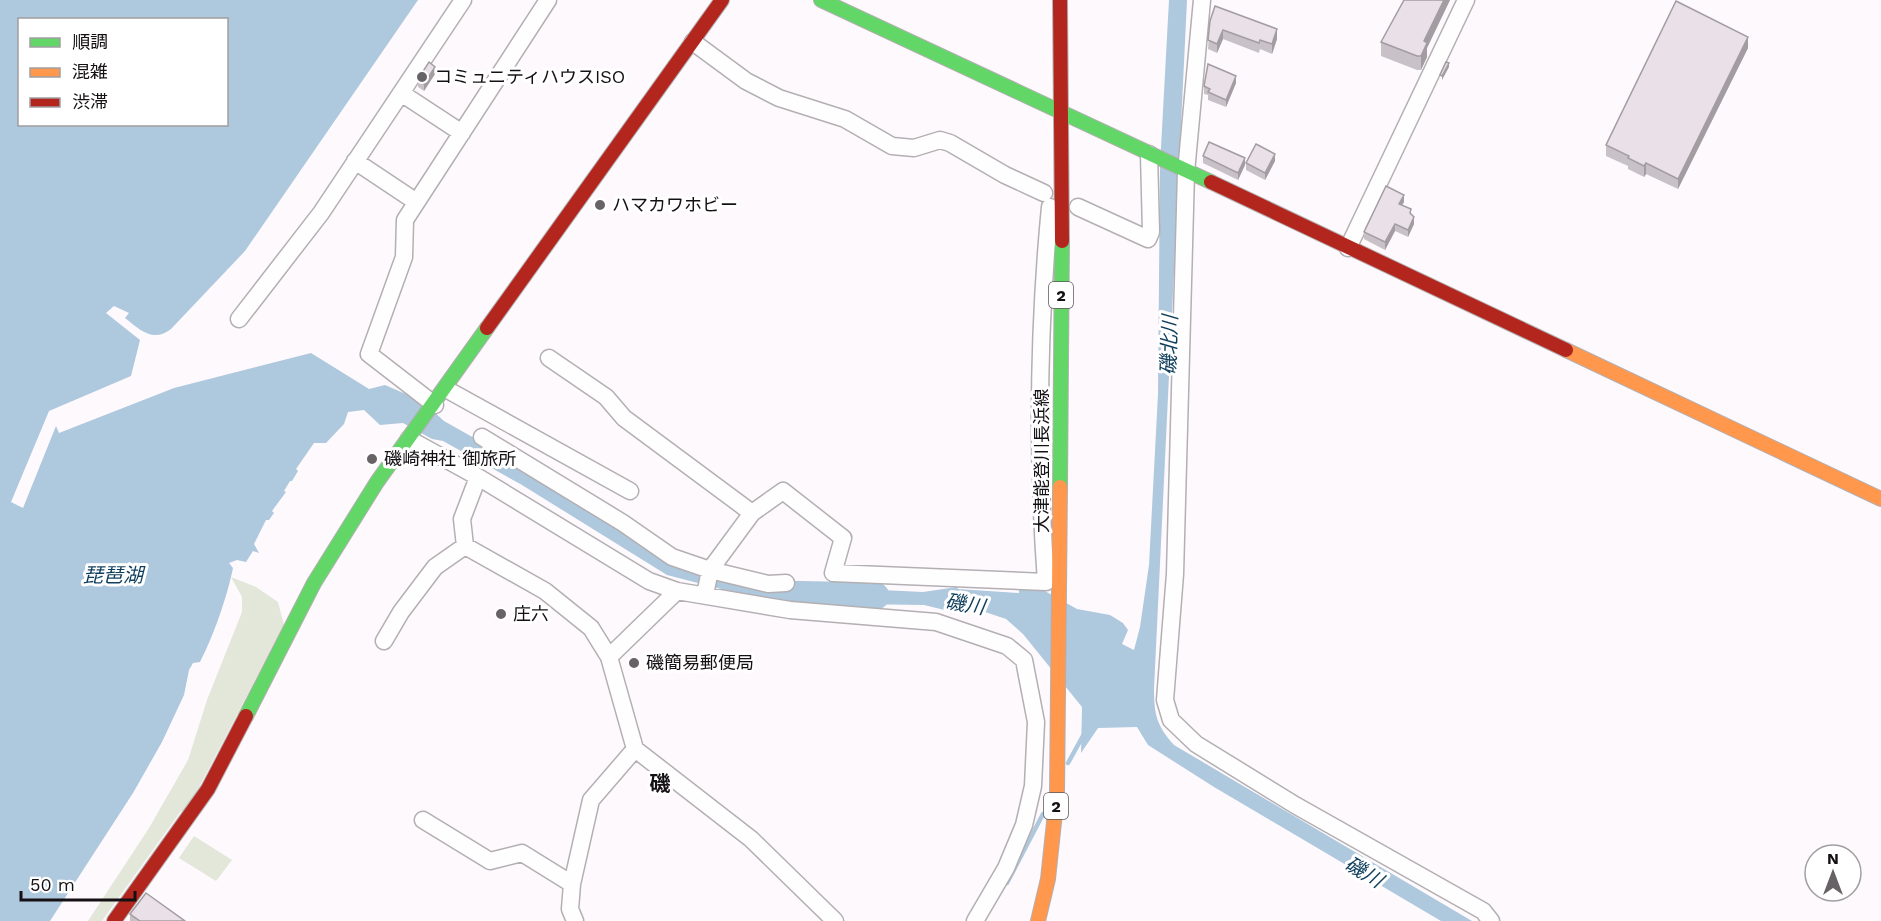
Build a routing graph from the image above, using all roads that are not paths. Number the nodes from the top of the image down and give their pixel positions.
1 (463, 0) edge
2 (548, 0) edge
3 (722, 0) edge
4 (821, 0) edge
5 (1060, 0) edge
6 (1202, 0) edge
7 (1466, 0) edge
8 (693, 42) junction
9 (401, 93) junction
10 (1060, 110) junction
11 (462, 133) junction
12 (1152, 155) junction
13 (355, 161) junction
14 (1182, 171) junction
15 (415, 201) junction
16 (1052, 204) junction
17 (1078, 207) dead end
18 (1348, 248) junction
19 (239, 319) dead end
20 (549, 358) dead end
21 (446, 389) junction
22 (432, 409) junction
23 (482, 437) dead end
24 (409, 439) junction
25 (478, 477) junction
26 (630, 491) dead end
27 (1881, 499) edge
28 (752, 513) junction
29 (465, 546) junction
30 (707, 583) junction
31 (786, 583) dead end
32 (677, 591) junction
33 (384, 641) dead end
34 (609, 657) junction
35 (1036, 722) junction
36 (1059, 723) junction
37 (635, 749) junction
38 (423, 820) dead end
39 (572, 884) junction
40 (114, 921) edge
41 (574, 921) edge
42 (836, 921) edge
43 (975, 921) edge
44 (1038, 921) edge
45 (1491, 921) edge

1 - 9 street
2 - 11 street
3 - 8 street
4 - 10 street
5 - 10 street, 大津能登川長浜線 / 2
6 - 14 street
7 - 18 street
8 - 16 street
8 - 21 street
9 - 11 street
9 - 13 street
10 - 12 street
10 - 16 street, 大津能登川長浜線 / 2
11 - 15 street
12 - 14 street
12 - 17 street
13 - 15 street
13 - 19 street
14 - 18 street
14 - 45 street
15 - 22 street
16 - 28 street
16 - 36 street, 大津能登川長浜線 / 2
18 - 27 street
20 - 28 street
21 - 22 street
21 - 26 street
22 - 24 street
23 - 30 street
24 - 25 street
24 - 40 street
25 - 29 street
25 - 32 street
28 - 30 street
29 - 33 street
29 - 34 street
30 - 31 street
30 - 32 street
30 - 35 street
32 - 34 street
34 - 37 street
35 - 36 street
35 - 43 street
36 - 44 street, 大津能登川長浜線 / 2
37 - 39 street
37 - 42 street
38 - 39 street
39 - 41 street

